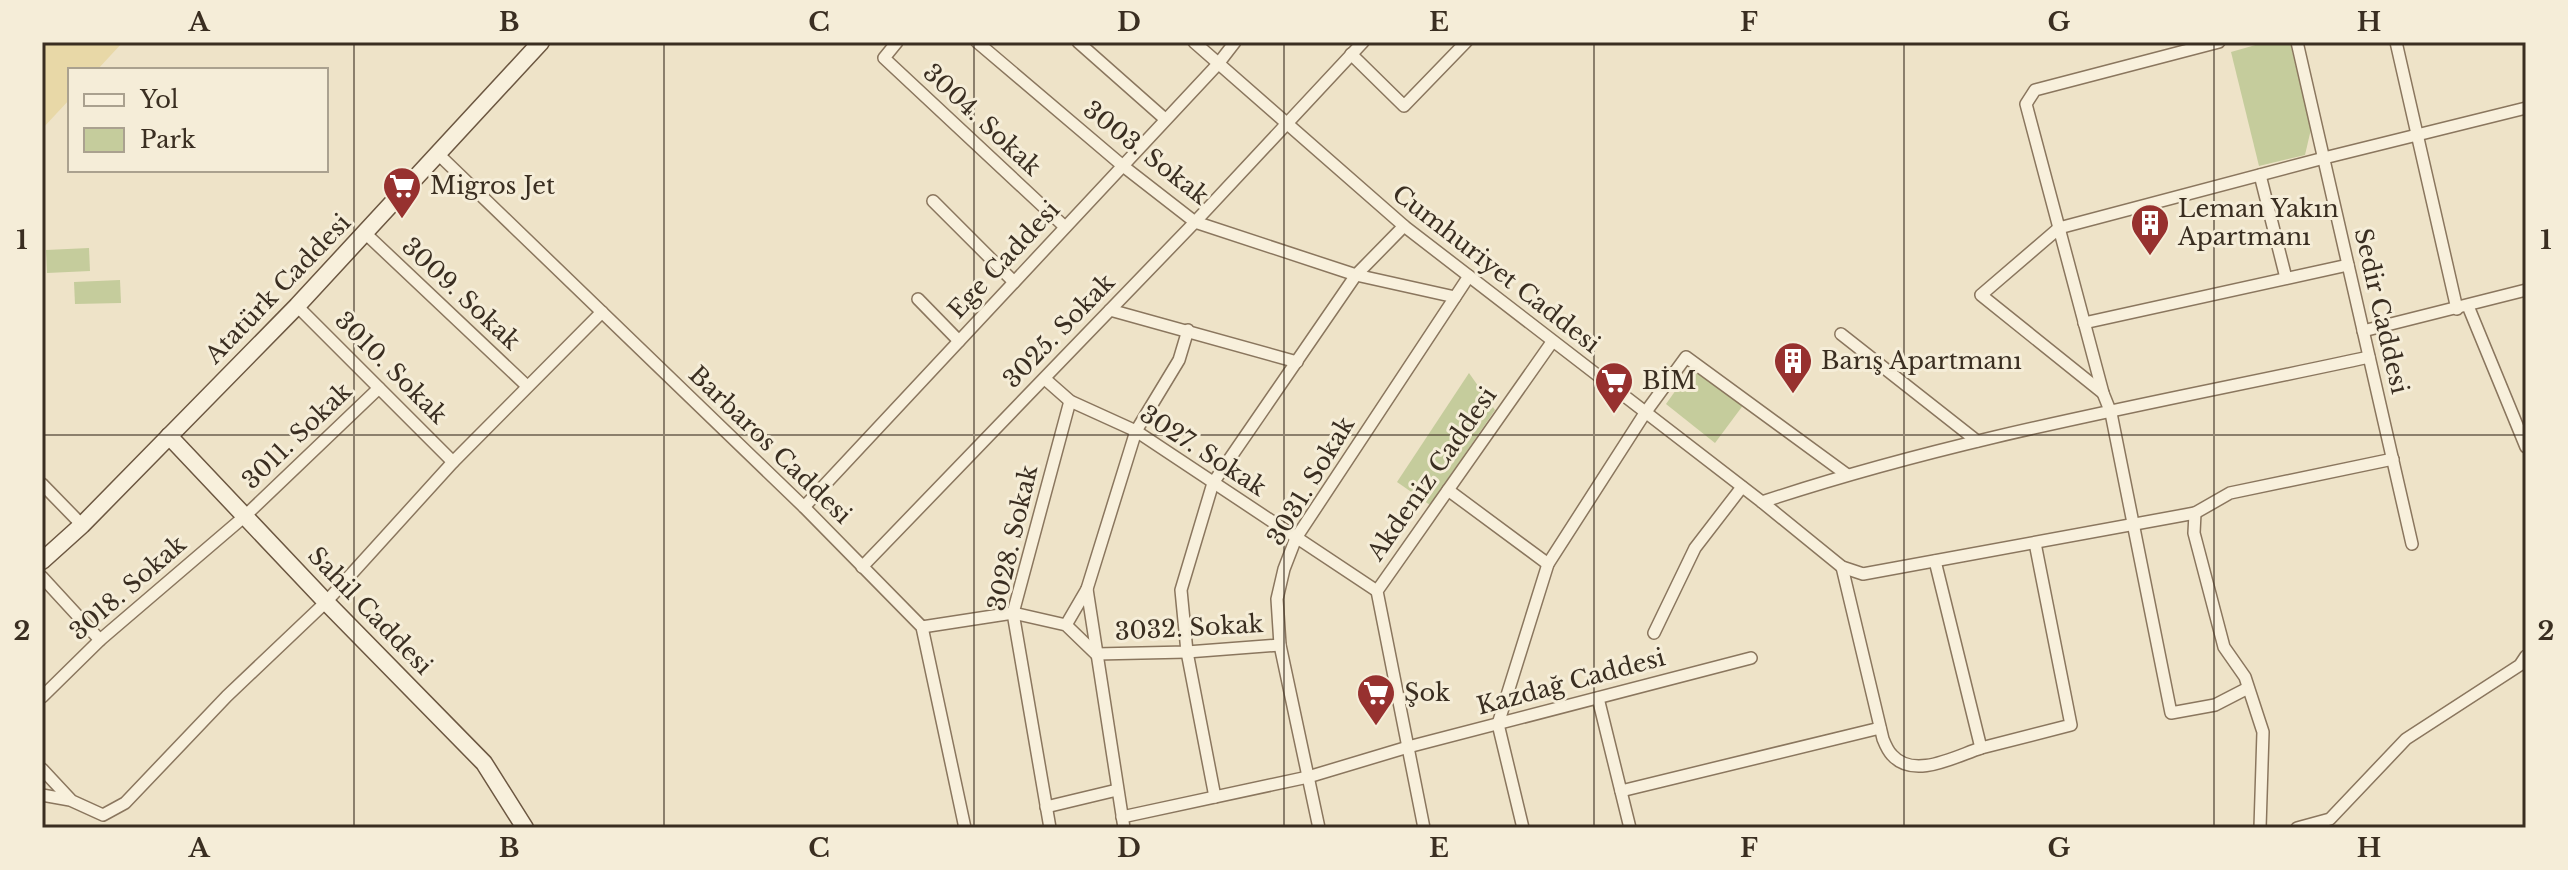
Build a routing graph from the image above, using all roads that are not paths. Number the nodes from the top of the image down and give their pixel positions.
1 (541, 42) edge
2 (897, 42) edge
3 (977, 42) edge
4 (1078, 42) edge
5 (1194, 42) edge
6 (1235, 42) edge
7 (1363, 42) edge
8 (1466, 42) edge
9 (2219, 42) edge
10 (2297, 42) edge
11 (2396, 42) edge
12 (1351, 54) junction
13 (1218, 64) junction
14 (2526, 108) edge
15 (1165, 119) junction
16 (1285, 124) junction
17 (2417, 134) junction
18 (437, 153) junction
19 (2324, 158) junction
20 (1123, 166) junction
21 (2260, 175) junction
22 (933, 201) dead end
23 (1195, 222) junction
24 (1404, 226) junction
25 (1065, 227) junction
26 (2059, 228) junction
27 (365, 233) junction
28 (2348, 265) junction
29 (1356, 275) junction
30 (1469, 276) junction
31 (2286, 278) junction
32 (1014, 282) junction
33 (2526, 290) edge
34 (1455, 297) junction
35 (918, 299) dead end
36 (297, 306) junction
37 (2462, 308) junction
38 (1110, 310) junction
39 (602, 312) junction
40 (2084, 323) junction
41 (1188, 330) junction
42 (2363, 331) junction
43 (1841, 334) dead end
44 (959, 341) junction
45 (1552, 342) junction
46 (2369, 357) junction
47 (1297, 362) junction
48 (1045, 379) junction
49 (527, 386) junction
50 (379, 388) junction
51 (2103, 393) junction
52 (1070, 401) junction
53 (1645, 413) junction
54 (2111, 413) junction
55 (1136, 431) junction
56 (169, 436) junction
57 (1977, 441) junction
58 (2526, 447) edge
59 (2393, 459) junction
60 (453, 462) junction
61 (1846, 474) junction
62 (1213, 483) junction
63 (42, 484) edge
64 (1742, 487) junction
65 (1448, 490) junction
66 (1762, 502) junction
67 (804, 507) junction
68 (2195, 513) junction
69 (245, 516) junction
70 (2134, 524) junction
71 (82, 525) junction
72 (1296, 538) junction
73 (2035, 543) junction
74 (2412, 544) dead end
75 (42, 561) edge
76 (1935, 561) junction
77 (1548, 564) junction
78 (862, 567) junction
79 (1842, 567) junction
80 (42, 577) edge
81 (1087, 589) junction
82 (1377, 591) junction
83 (326, 602) junction
84 (1013, 613) junction
85 (1066, 625) junction
86 (922, 627) junction
87 (1654, 633) dead end
88 (100, 640) junction
89 (1280, 645) junction
90 (1187, 652) junction
91 (1096, 654) junction
92 (2526, 656) edge
93 (1751, 658) dead end
94 (2248, 688) junction
95 (42, 697) edge
96 (1598, 698) junction
97 (1498, 724) junction
98 (1880, 728) junction
99 (1408, 747) junction
100 (1981, 748) junction
101 (42, 769) edge
102 (1308, 777) junction
103 (1117, 790) junction
104 (1621, 791) junction
105 (42, 795) edge
106 (1215, 797) junction
107 (70, 800) junction
108 (1046, 807) junction
109 (1123, 822) edge
110 (525, 828) edge
111 (965, 828) edge
112 (1050, 828) edge
113 (1319, 828) edge
114 (1424, 828) edge
115 (1523, 828) edge
116 (1630, 828) edge
117 (2260, 828) edge
118 (2297, 828) edge

1 - 18 main road, Atatürk Caddesi
2 - 25 street, 3004. Sokak
3 - 20 street, 3003. Sokak
4 - 15 street
5 - 13 street, Cumhuriyet Caddesi
6 - 13 street, Ege Caddesi
7 - 12 street, 3025. Sokak
8 - 12 street
9 - 26 street
10 - 19 street, Sedir Caddesi
11 - 17 street
12 - 16 street, 3025. Sokak
13 - 15 street, Ege Caddesi
13 - 16 street, Cumhuriyet Caddesi
14 - 17 street
15 - 20 street, Ege Caddesi
16 - 23 street, 3025. Sokak
16 - 24 street, Cumhuriyet Caddesi
17 - 19 street
17 - 37 street
18 - 27 main road, Atatürk Caddesi
18 - 39 street, Barbaros Caddesi
19 - 21 street
19 - 28 street, Sedir Caddesi
20 - 23 street, 3003. Sokak
20 - 25 street, Ege Caddesi
21 - 26 street
21 - 31 street
22 - 32 street
23 - 29 street, 3003. Sokak
23 - 38 street, 3025. Sokak
24 - 29 street
24 - 30 street, Cumhuriyet Caddesi
25 - 32 street, Ege Caddesi
26 - 40 street
26 - 51 street
27 - 36 main road, Atatürk Caddesi
27 - 49 street, 3009. Sokak
28 - 31 street
28 - 42 street, Sedir Caddesi
29 - 34 street, 3003. Sokak
29 - 47 street
30 - 34 street, 3031. Sokak
30 - 45 street, Cumhuriyet Caddesi
31 - 40 street
32 - 44 street, Ege Caddesi
33 - 37 street
34 - 72 street, 3031. Sokak
35 - 44 street
36 - 50 street, 3010. Sokak
36 - 56 main road, Atatürk Caddesi
37 - 42 street
37 - 58 street
38 - 41 street
38 - 48 street, 3025. Sokak
39 - 49 street
39 - 67 street, Barbaros Caddesi
40 - 51 street
41 - 47 street
41 - 55 street
42 - 46 street, Sedir Caddesi
43 - 57 street
44 - 67 street, Ege Caddesi
45 - 53 street, Cumhuriyet Caddesi
45 - 65 street, Akdeniz Caddesi
46 - 54 street
46 - 59 street, Sedir Caddesi
47 - 62 street
48 - 52 street, 3027. Sokak
48 - 78 street, 3025. Sokak
49 - 60 street
50 - 60 street, 3010. Sokak
50 - 69 street, 3011. Sokak
51 - 54 street
52 - 55 street, 3027. Sokak
52 - 84 street, 3028. Sokak
53 - 61 street
53 - 64 street, Cumhuriyet Caddesi
53 - 77 street
54 - 57 street
54 - 70 street
55 - 62 street, 3027. Sokak
55 - 81 street
56 - 69 main road, Sahil Caddesi
56 - 71 main road, Atatürk Caddesi
57 - 61 street
59 - 68 street
59 - 74 street, Sedir Caddesi
60 - 83 street
61 - 66 street
62 - 72 street, 3027. Sokak
62 - 90 street
63 - 71 street
64 - 66 street, Cumhuriyet Caddesi
64 - 87 street
65 - 77 street
65 - 82 street, Akdeniz Caddesi
66 - 79 street, Cumhuriyet Caddesi
67 - 78 street, Barbaros Caddesi
68 - 70 street
68 - 94 street
69 - 83 main road, Sahil Caddesi
69 - 88 street, 3018. Sokak
70 - 73 street
70 - 94 street
71 - 75 main road, Atatürk Caddesi
72 - 82 street, 3027. Sokak
72 - 89 street, 3031. Sokak
73 - 76 street
73 - 100 street
76 - 79 street
76 - 100 street
77 - 97 street
78 - 86 street, Barbaros Caddesi
79 - 98 street
80 - 88 street
81 - 85 street
81 - 91 street
82 - 99 street, Akdeniz Caddesi
83 - 107 street
83 - 110 main road, Sahil Caddesi
84 - 85 street
84 - 86 street
84 - 108 street, 3028. Sokak
85 - 91 street, 3032. Sokak
86 - 111 street
88 - 95 street, 3018. Sokak
89 - 90 street, 3032. Sokak
89 - 102 street, 3031. Sokak
90 - 91 street, 3032. Sokak
90 - 106 street
91 - 103 street
92 - 118 street
93 - 96 street, Kazdağ Caddesi
94 - 117 street
96 - 97 street, Kazdağ Caddesi
96 - 104 street
97 - 99 street, Kazdağ Caddesi
97 - 115 street
98 - 100 street
98 - 104 street
99 - 102 street, Kazdağ Caddesi
99 - 114 street, Akdeniz Caddesi
101 - 107 street
102 - 106 street, Kazdağ Caddesi
102 - 113 street, 3031. Sokak
103 - 108 street
103 - 109 street
104 - 116 street
105 - 107 street
106 - 109 street, Kazdağ Caddesi
108 - 112 street, 3028. Sokak

